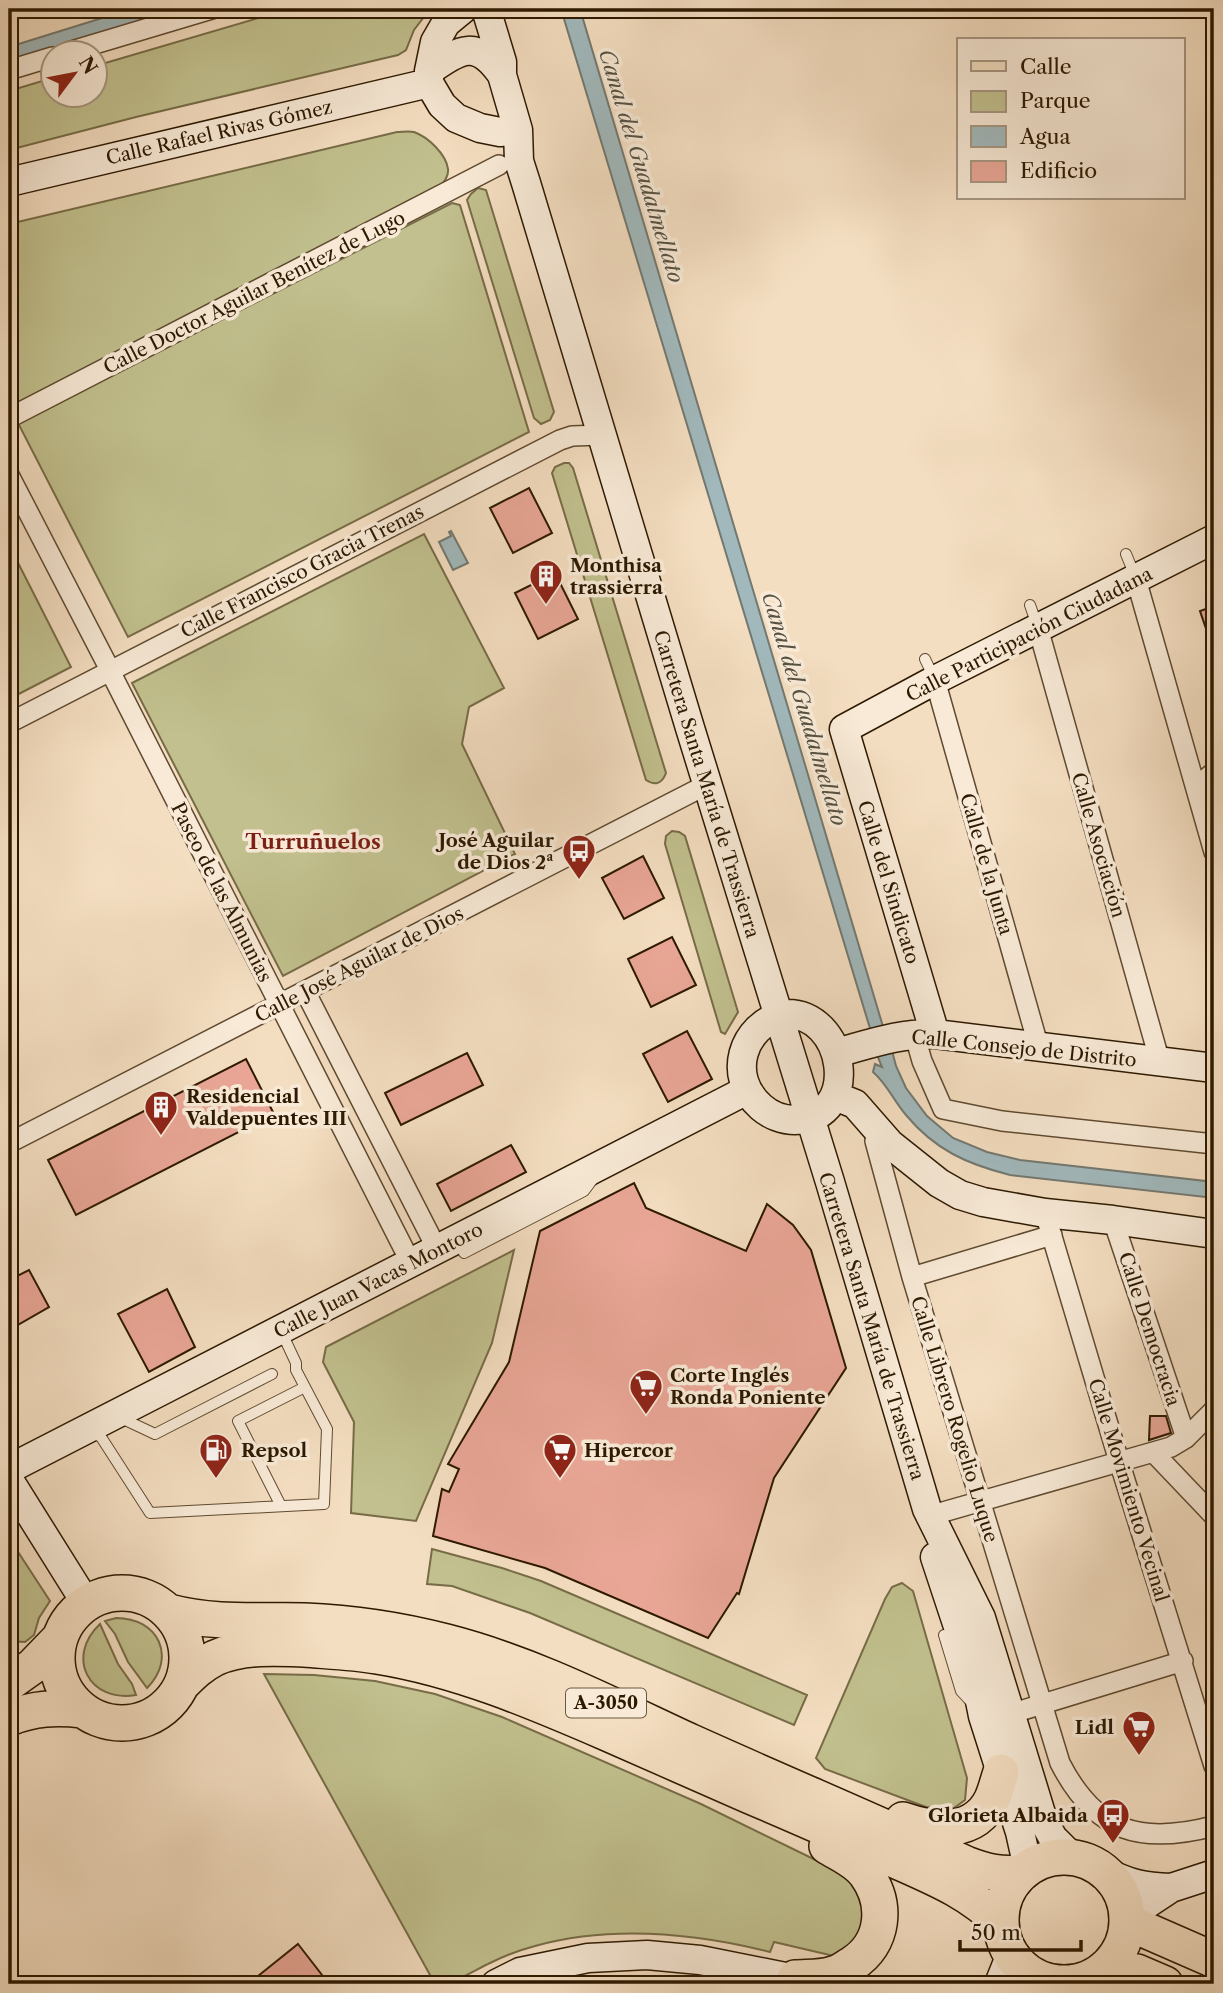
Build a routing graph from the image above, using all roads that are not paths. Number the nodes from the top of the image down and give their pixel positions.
1 (212, 9) edge
2 (463, 9) edge
3 (486, 9) edge
4 (108, 40) edge
5 (38, 61) edge
6 (9, 70) edge
7 (502, 75) junction
8 (429, 77) junction
9 (518, 130) junction
10 (499, 165) dead end
11 (9, 183) edge
12 (9, 418) edge
13 (602, 435) junction
14 (9, 475) edge
15 (1214, 539) edge
16 (1131, 567) junction
17 (1034, 617) junction
18 (930, 670) junction
19 (110, 671) junction
20 (9, 723) edge
21 (844, 729) joint
22 (1214, 772) edge
23 (708, 784) junction
24 (1196, 787) junction
25 (1214, 852) edge
26 (305, 991) junction
27 (279, 1004) junction
28 (778, 1016) junction
29 (914, 1035) junction
30 (1039, 1048) junction
31 (836, 1054) junction
32 (1160, 1062) junction
33 (1214, 1069) edge
34 (747, 1090) junction
35 (835, 1096) junction
36 (809, 1118) junction
37 (881, 1135) junction
38 (9, 1143) edge
39 (1214, 1144) edge
40 (1113, 1220) junction
41 (1049, 1224) junction
42 (1214, 1234) edge
43 (450, 1251) junction
44 (411, 1263) junction
45 (912, 1277) junction
46 (280, 1330) junction
47 (272, 1374) dead end
48 (305, 1387) junction
49 (1214, 1410) edge
50 (114, 1415) junction
51 (84, 1431) junction
52 (1186, 1438) junction
53 (1153, 1452) junction
54 (1119, 1461) junction
55 (9, 1469) edge
56 (9, 1480) edge
57 (980, 1502) junction
58 (281, 1506) junction
59 (929, 1516) junction
60 (1214, 1516) edge
61 (86, 1603) junction
62 (169, 1612) junction
63 (970, 1628) dead end
64 (944, 1635) dead end
65 (60, 1638) junction
66 (1183, 1661) junction
67 (986, 1681) dead end
68 (9, 1684) edge
69 (182, 1684) junction
70 (1042, 1704) junction
71 (83, 1710) junction
72 (9, 1718) edge
73 (1005, 1742) junction
74 (733, 1760) junction
75 (676, 1764) junction
76 (1214, 1766) edge
77 (1214, 1826) edge
78 (1072, 1857) junction
79 (1025, 1870) junction
80 (1105, 1872) junction
81 (1214, 1874) edge
82 (1171, 1888) junction
83 (1127, 1919) junction
84 (1214, 1960) edge
85 (1022, 1969) edge
86 (1098, 1975) edge
87 (783, 1979) edge
88 (496, 1984) edge
89 (1165, 1984) edge

1 - 4 street
2 - 8 street
3 - 7 street, Carretera Santa María de Trassierra
5 - 6 street
7 - 8 street, Calle Rafael Rivas Gómez
7 - 9 street, Carretera Santa María de Trassierra
8 - 9 street
8 - 11 street, Calle Rafael Rivas Gómez
9 - 13 street, Carretera Santa María de Trassierra
10 - 12 street, Calle Doctor Aguilar Benítez de Lugo
13 - 19 street, Calle Francisco Gracia Trenas
13 - 23 street, Carretera Santa María de Trassierra
14 - 19 street, Paseo de las Almunias
15 - 16 street, Calle Participación Ciudadana
16 - 17 street, Calle Participación Ciudadana
16 - 24 street
17 - 18 street, Calle Participación Ciudadana
17 - 32 street, Calle Asociación
18 - 21 street, Calle Participación Ciudadana
18 - 30 street, Calle de la Junta
19 - 20 street, Calle Francisco Gracia Trenas
19 - 27 street, Paseo de las Almunias
21 - 29 street, Calle del Sindicato
22 - 24 street
23 - 26 street, Calle José Aguilar de Dios
23 - 28 street, Carretera Santa María de Trassierra
24 - 25 street
26 - 27 street, Calle José Aguilar de Dios
26 - 43 street
27 - 38 street, Calle José Aguilar de Dios
27 - 44 street, Paseo de las Almunias
28 - 31 street
28 - 34 street
28 - 36 street, Carretera Santa María de Trassierra
29 - 30 street, Calle Consejo de Distrito
29 - 31 street, Calle Consejo de Distrito
29 - 39 street
30 - 32 street, Calle Consejo de Distrito
31 - 35 street
32 - 33 street, Calle Consejo de Distrito
34 - 36 street
34 - 43 street, Calle Juan Vacas Montoro
35 - 36 street
35 - 37 street
36 - 59 street, Carretera Santa María de Trassierra
37 - 41 street
37 - 45 street, Calle Librero Rogelio Luque
40 - 41 street
40 - 42 street
40 - 52 street, Calle Democracia
41 - 45 street
41 - 54 street, Calle Movimiento Vecinal
43 - 44 street, Calle Juan Vacas Montoro
44 - 46 street, Calle Juan Vacas Montoro
45 - 57 street, Calle Librero Rogelio Luque
46 - 48 lane
46 - 50 street, Calle Juan Vacas Montoro
47 - 50 lane
48 - 58 lane
48 - 58 lane
49 - 52 street
50 - 51 street, Calle Juan Vacas Montoro
51 - 55 street, Calle Juan Vacas Montoro
51 - 58 lane
52 - 53 street
53 - 54 street
53 - 60 street
54 - 57 street
54 - 66 street, Calle Movimiento Vecinal
56 - 61 street
57 - 59 street
57 - 70 street, Calle Librero Rogelio Luque
59 - 73 street, Carretera Santa María de Trassierra
61 - 62 highway, A-3050
61 - 65 highway
62 - 69 highway
62 - 74 highway, A-3050
63 - 67 lane
64 - 73 lane
65 - 68 highway
65 - 71 highway
66 - 70 street
66 - 76 street, Calle Movimiento Vecinal
69 - 71 highway, A-3050
69 - 75 highway, A-3050
70 - 73 street
70 - 77 street, Calle Librero Rogelio Luque
71 - 72 highway, A-3050
73 - 74 highway
73 - 78 street
73 - 79 street
74 - 79 highway, A-3050
75 - 85 highway, A-3050
75 - 87 highway
78 - 79 highway, A-3050
78 - 80 highway
79 - 85 highway
80 - 82 street
80 - 83 highway
81 - 82 street
82 - 83 street
83 - 84 highway
83 - 86 highway
85 - 86 highway
86 - 89 highway
87 - 88 street

